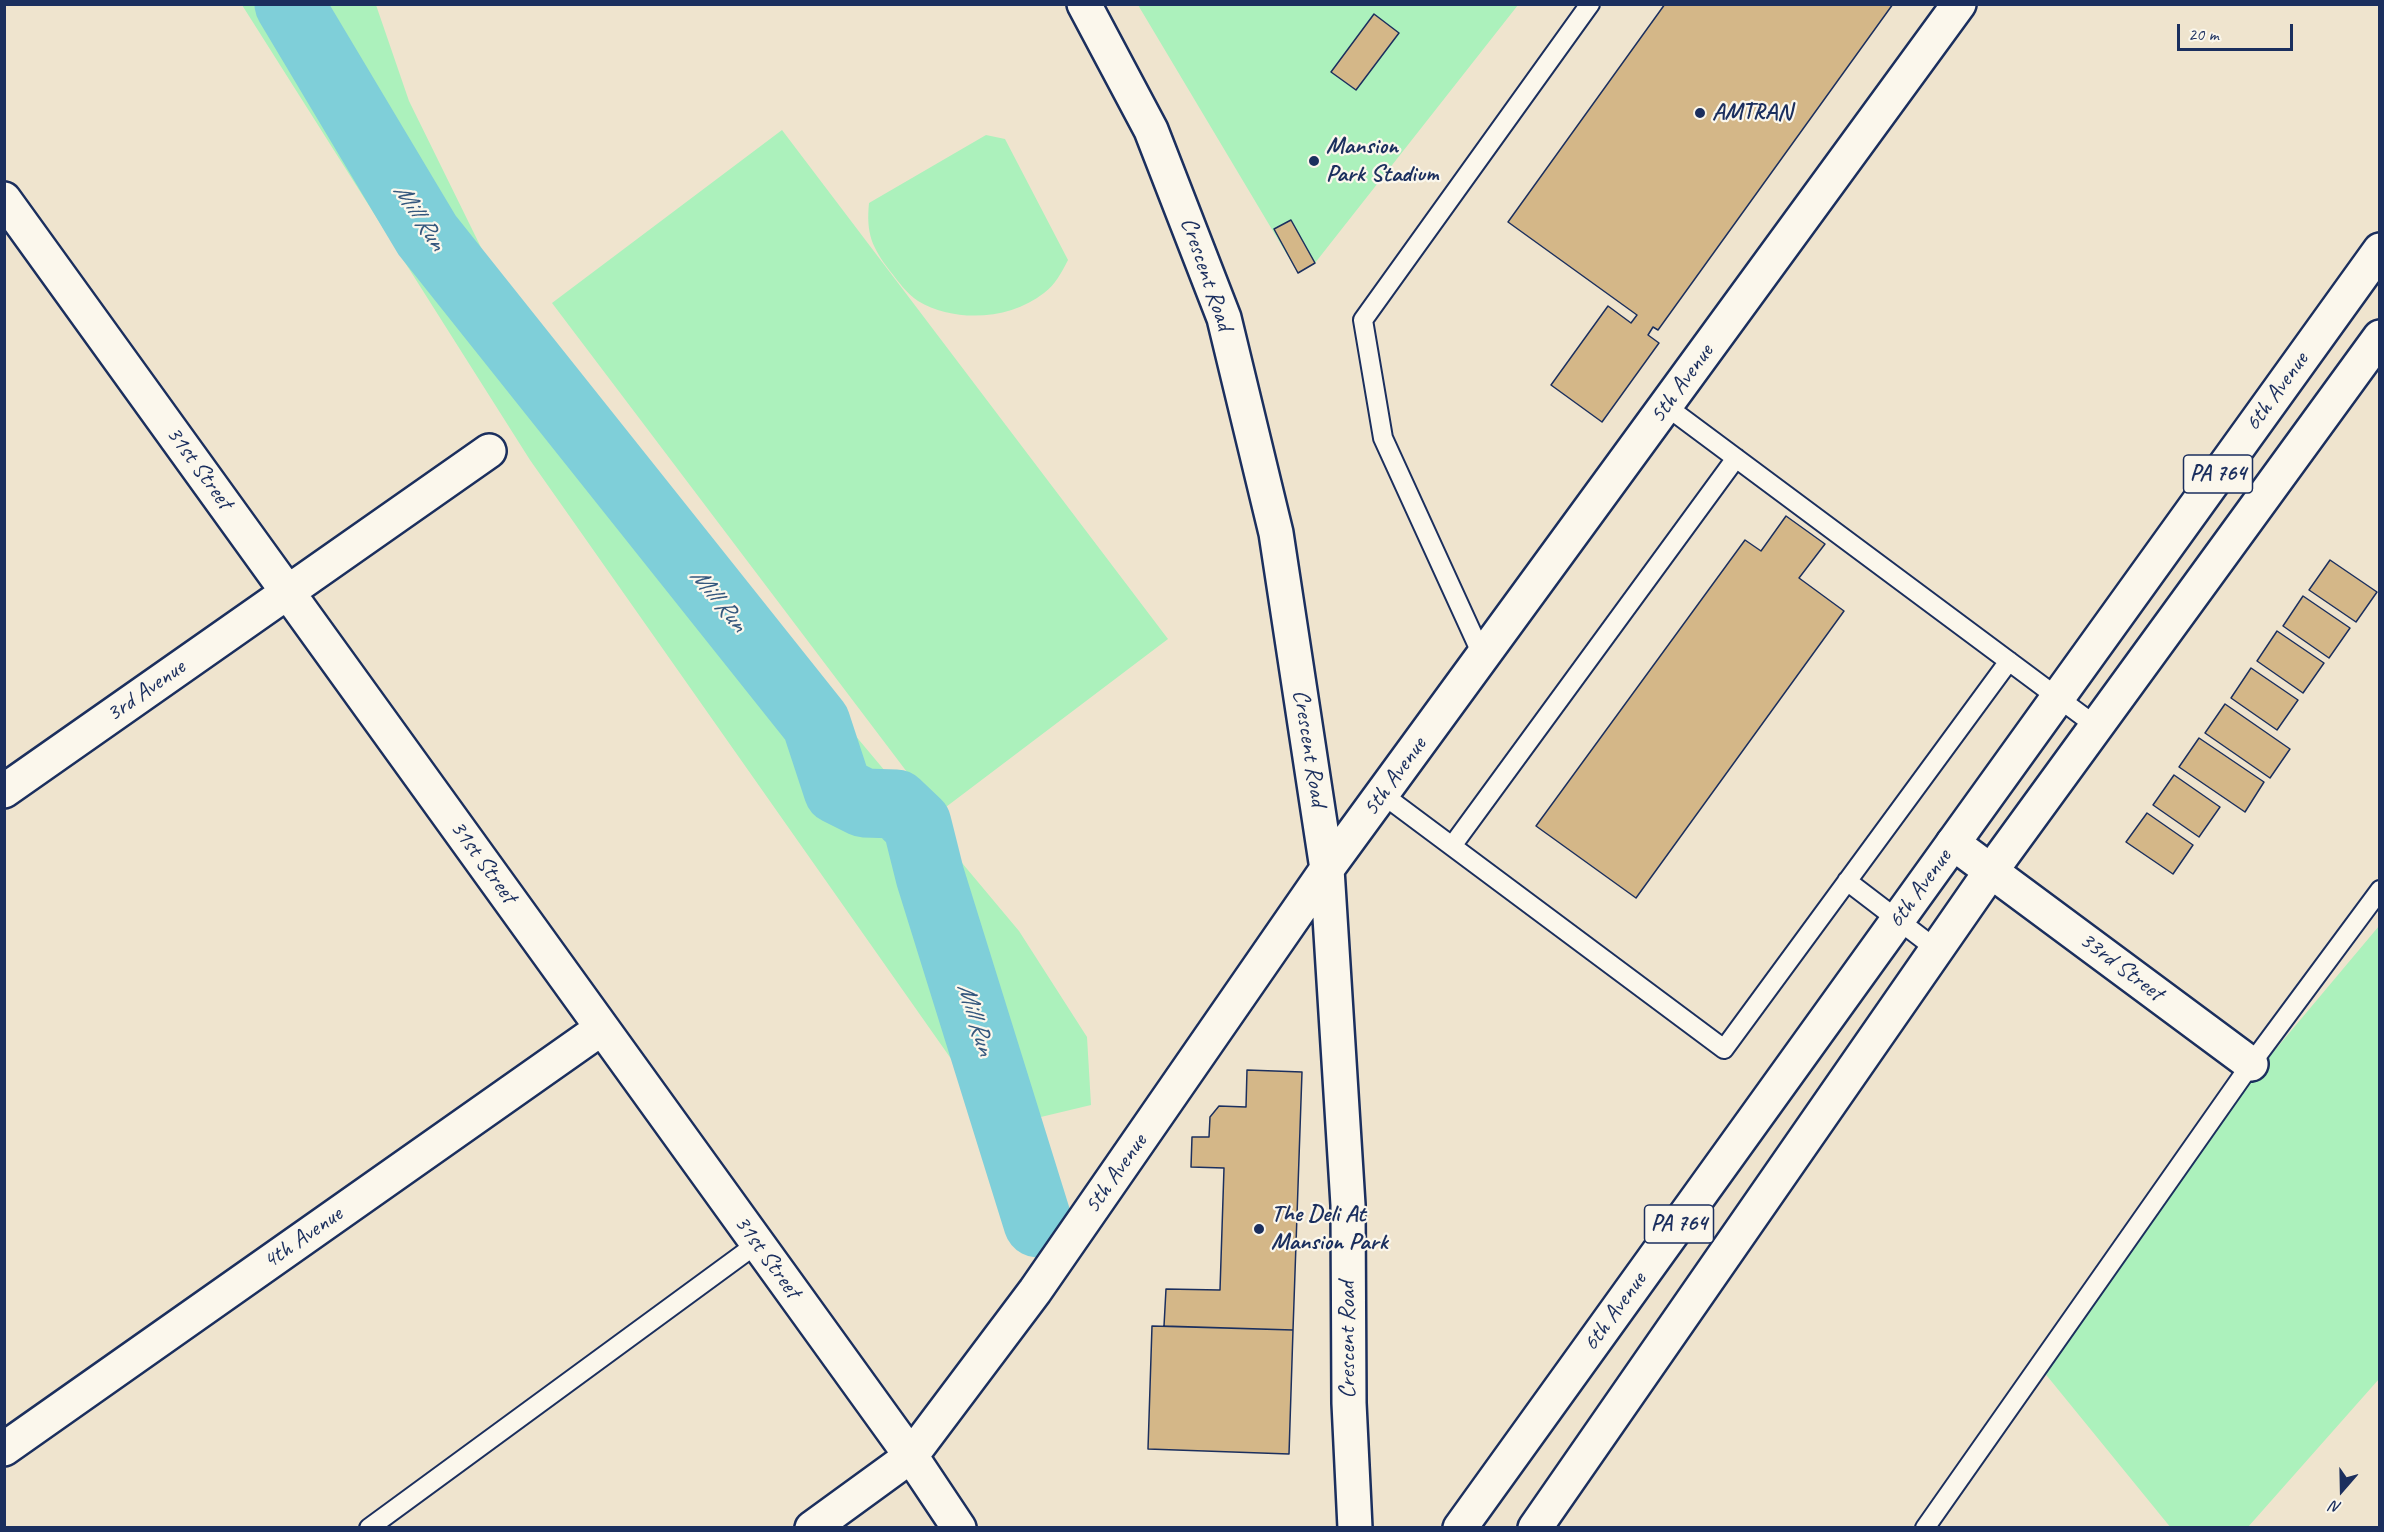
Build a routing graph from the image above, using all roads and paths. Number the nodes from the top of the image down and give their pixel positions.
1 (1084, 4) edge
2 (1590, 4) edge
3 (1959, 4) edge
4 (4, 199) edge
5 (2379, 250) edge
6 (2379, 337) edge
7 (1666, 405) junction
8 (489, 451) dead end
9 (1736, 458) junction
10 (287, 591) junction
11 (1483, 657) junction
12 (2009, 661) junction
13 (2057, 698) junction
14 (2096, 726) junction
15 (4, 791) edge
16 (1382, 794) junction
17 (1953, 843) junction
18 (1452, 846) junction
19 (1327, 869) junction
20 (1991, 871) junction
21 (1847, 881) junction
22 (2379, 890) edge
23 (1898, 920) junction
24 (1936, 949) junction
25 (602, 1028) junction
26 (2251, 1064) junction
27 (758, 1244) junction
28 (4, 1449) edge
29 (911, 1456) junction
30 (1538, 1526) edge
31 (369, 1527) edge
32 (812, 1527) edge
33 (959, 1527) edge
34 (1355, 1527) edge
35 (1460, 1527) edge
36 (1925, 1527) edge

1 - 19 street, Crescent Road
2 - 11 lane
3 - 7 street, 5th Avenue
4 - 10 street, 31st Street
5 - 13 street, 6th Avenue / PA 764
6 - 14 street, 6th Avenue / PA 764
7 - 9 lane
7 - 11 street, 5th Avenue
8 - 10 street, 3rd Avenue
9 - 12 lane
9 - 18 lane
10 - 15 street, 3rd Avenue
10 - 25 street, 31st Street
11 - 16 street, 5th Avenue
12 - 13 lane
12 - 21 lane
13 - 14 lane
13 - 17 street, 6th Avenue / PA 764
14 - 20 street, 6th Avenue / PA 764
16 - 18 lane
16 - 19 street, 5th Avenue
17 - 20 street, 33rd Street
17 - 23 street, 6th Avenue / PA 764
18 - 21 lane
19 - 29 street, 5th Avenue
19 - 34 street, Crescent Road
20 - 24 street, 6th Avenue / PA 764
20 - 26 street, 33rd Street
21 - 23 lane
22 - 26 lane
23 - 24 lane
23 - 35 street, 6th Avenue / PA 764
24 - 30 street, 6th Avenue / PA 764
25 - 27 street, 31st Street
25 - 28 street, 4th Avenue
26 - 36 lane
27 - 29 street, 31st Street
27 - 31 lane
29 - 32 street, 5th Avenue
29 - 33 street, 31st Street

